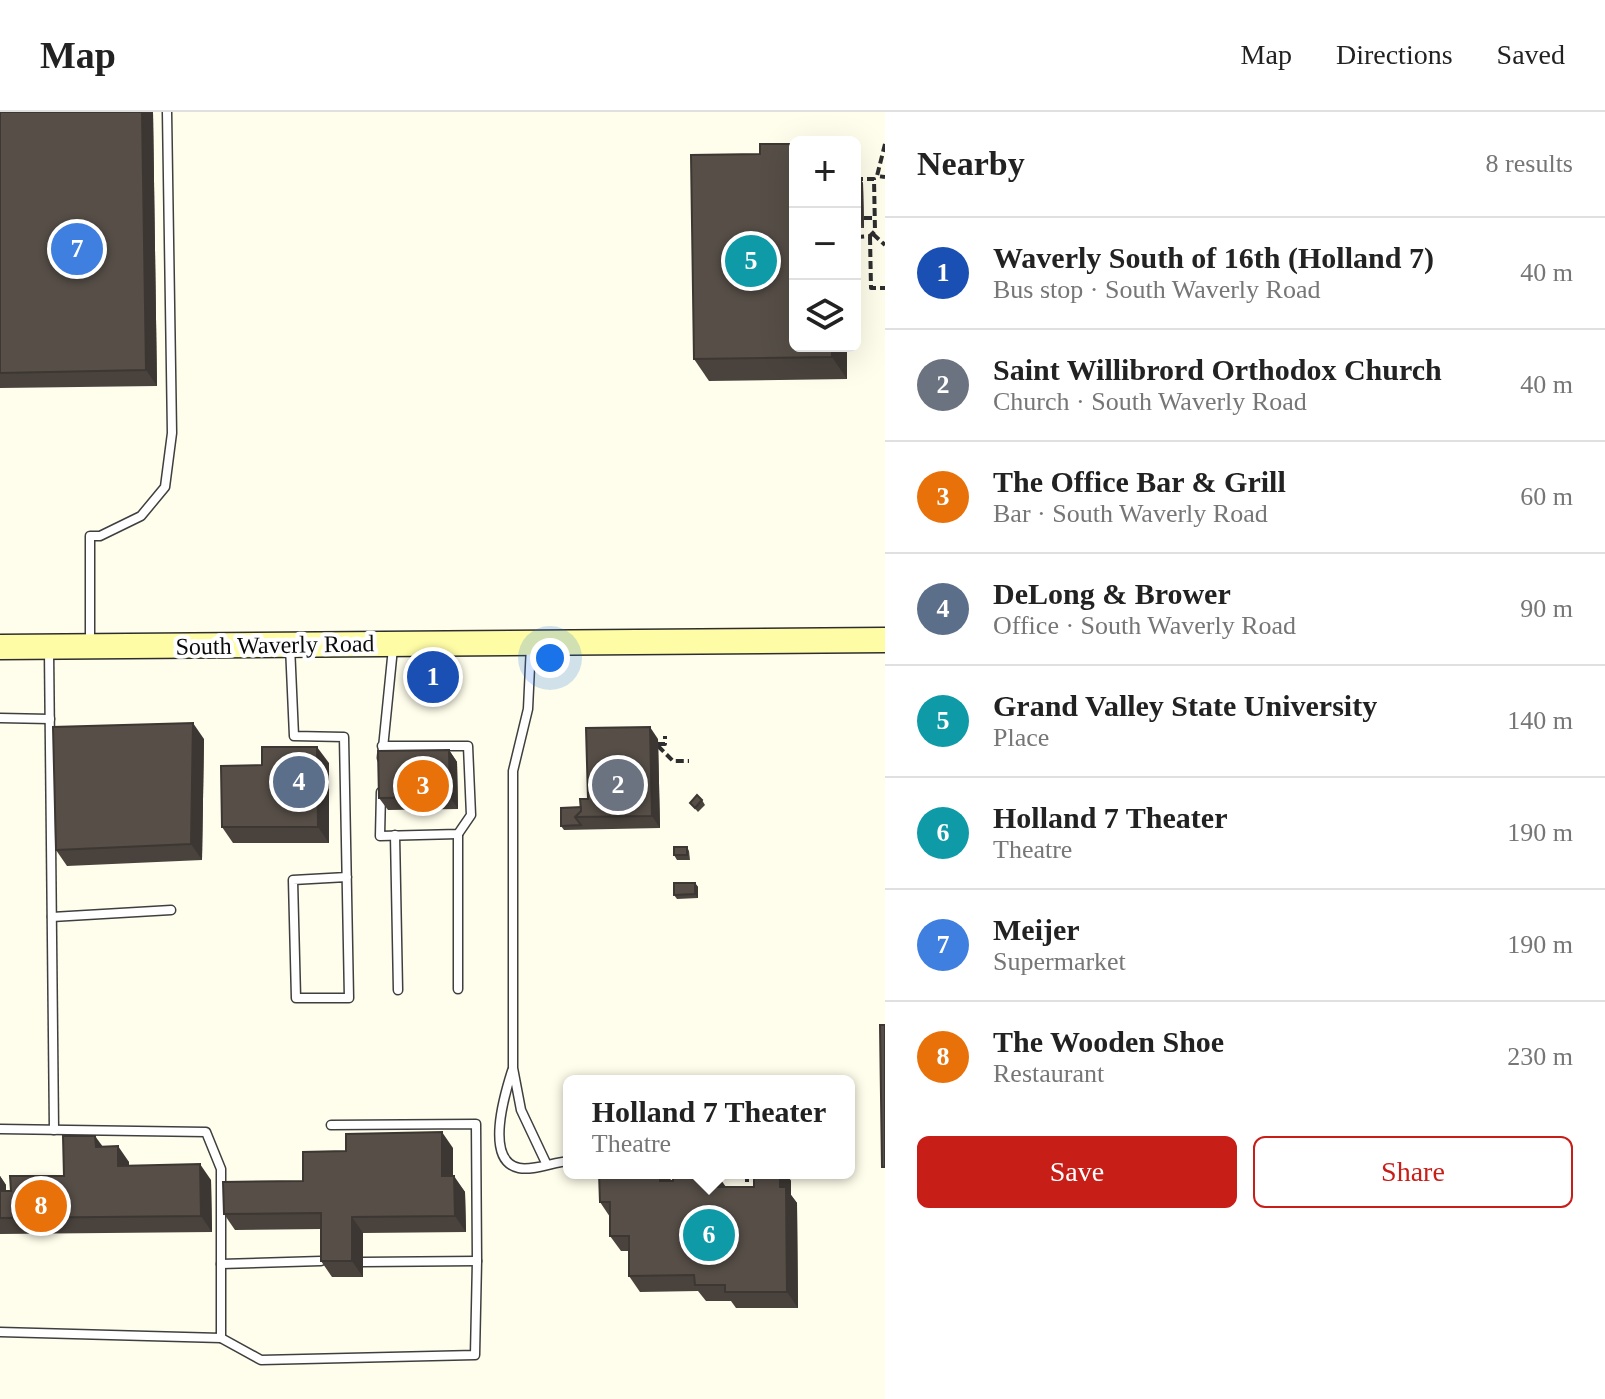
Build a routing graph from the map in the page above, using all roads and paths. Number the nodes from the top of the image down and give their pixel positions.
1 (167, 112) edge
2 (885, 144) edge
3 (884, 151) edge
4 (885, 170) edge
5 (885, 177) edge
6 (876, 178) junction
7 (861, 179) edge
8 (864, 218) dead end
9 (875, 218) junction
10 (872, 235) junction
11 (861, 236) edge
12 (882, 239) edge
13 (885, 245) edge
14 (885, 288) edge
15 (885, 640) edge
16 (531, 643) junction
17 (393, 644) junction
18 (290, 645) junction
19 (90, 646) junction
20 (0, 647) edge
21 (49, 647) junction
22 (0, 718) edge
23 (50, 722) junction
24 (63, 728) edge
25 (665, 736) dead end
26 (382, 746) junction
27 (689, 761) dead end
28 (458, 834) junction
29 (395, 835) junction
30 (347, 877) junction
31 (171, 910) dead end
32 (52, 917) junction
33 (458, 989) dead end
34 (398, 990) dead end
35 (513, 1068) junction
36 (331, 1125) dead end
37 (0, 1129) edge
38 (54, 1130) junction
39 (563, 1162) edge
40 (546, 1163) junction
41 (747, 1179) edge
42 (747, 1203) edge
43 (321, 1261) edge
44 (477, 1261) junction
45 (363, 1262) dead end
46 (221, 1264) junction
47 (0, 1332) edge
48 (221, 1338) junction

1 - 19 lane
2 - 3 path
3 - 6 path
4 - 6 path
5 - 6 path
6 - 7 path
6 - 9 path
8 - 9 path
9 - 10 path
10 - 11 path
10 - 12 path
10 - 14 path
12 - 13 path
15 - 16 main road, South Waverly Road
16 - 17 main road, South Waverly Road
16 - 35 lane
17 - 18 main road, South Waverly Road
17 - 26 lane
18 - 19 main road, South Waverly Road
18 - 30 lane
19 - 21 main road, South Waverly Road
20 - 21 main road, South Waverly Road
21 - 23 lane
22 - 23 lane
23 - 24 lane
23 - 32 lane
25 - 27 path
26 - 28 lane
26 - 29 lane
28 - 29 lane
28 - 33 lane
29 - 34 lane
30 - 30 lane
31 - 32 lane
32 - 38 lane
35 - 40 lane
35 - 40 lane
36 - 44 lane
37 - 38 lane
38 - 46 lane
39 - 40 lane
41 - 42 path
43 - 46 lane
44 - 45 lane
44 - 48 lane
46 - 48 lane
47 - 48 lane

